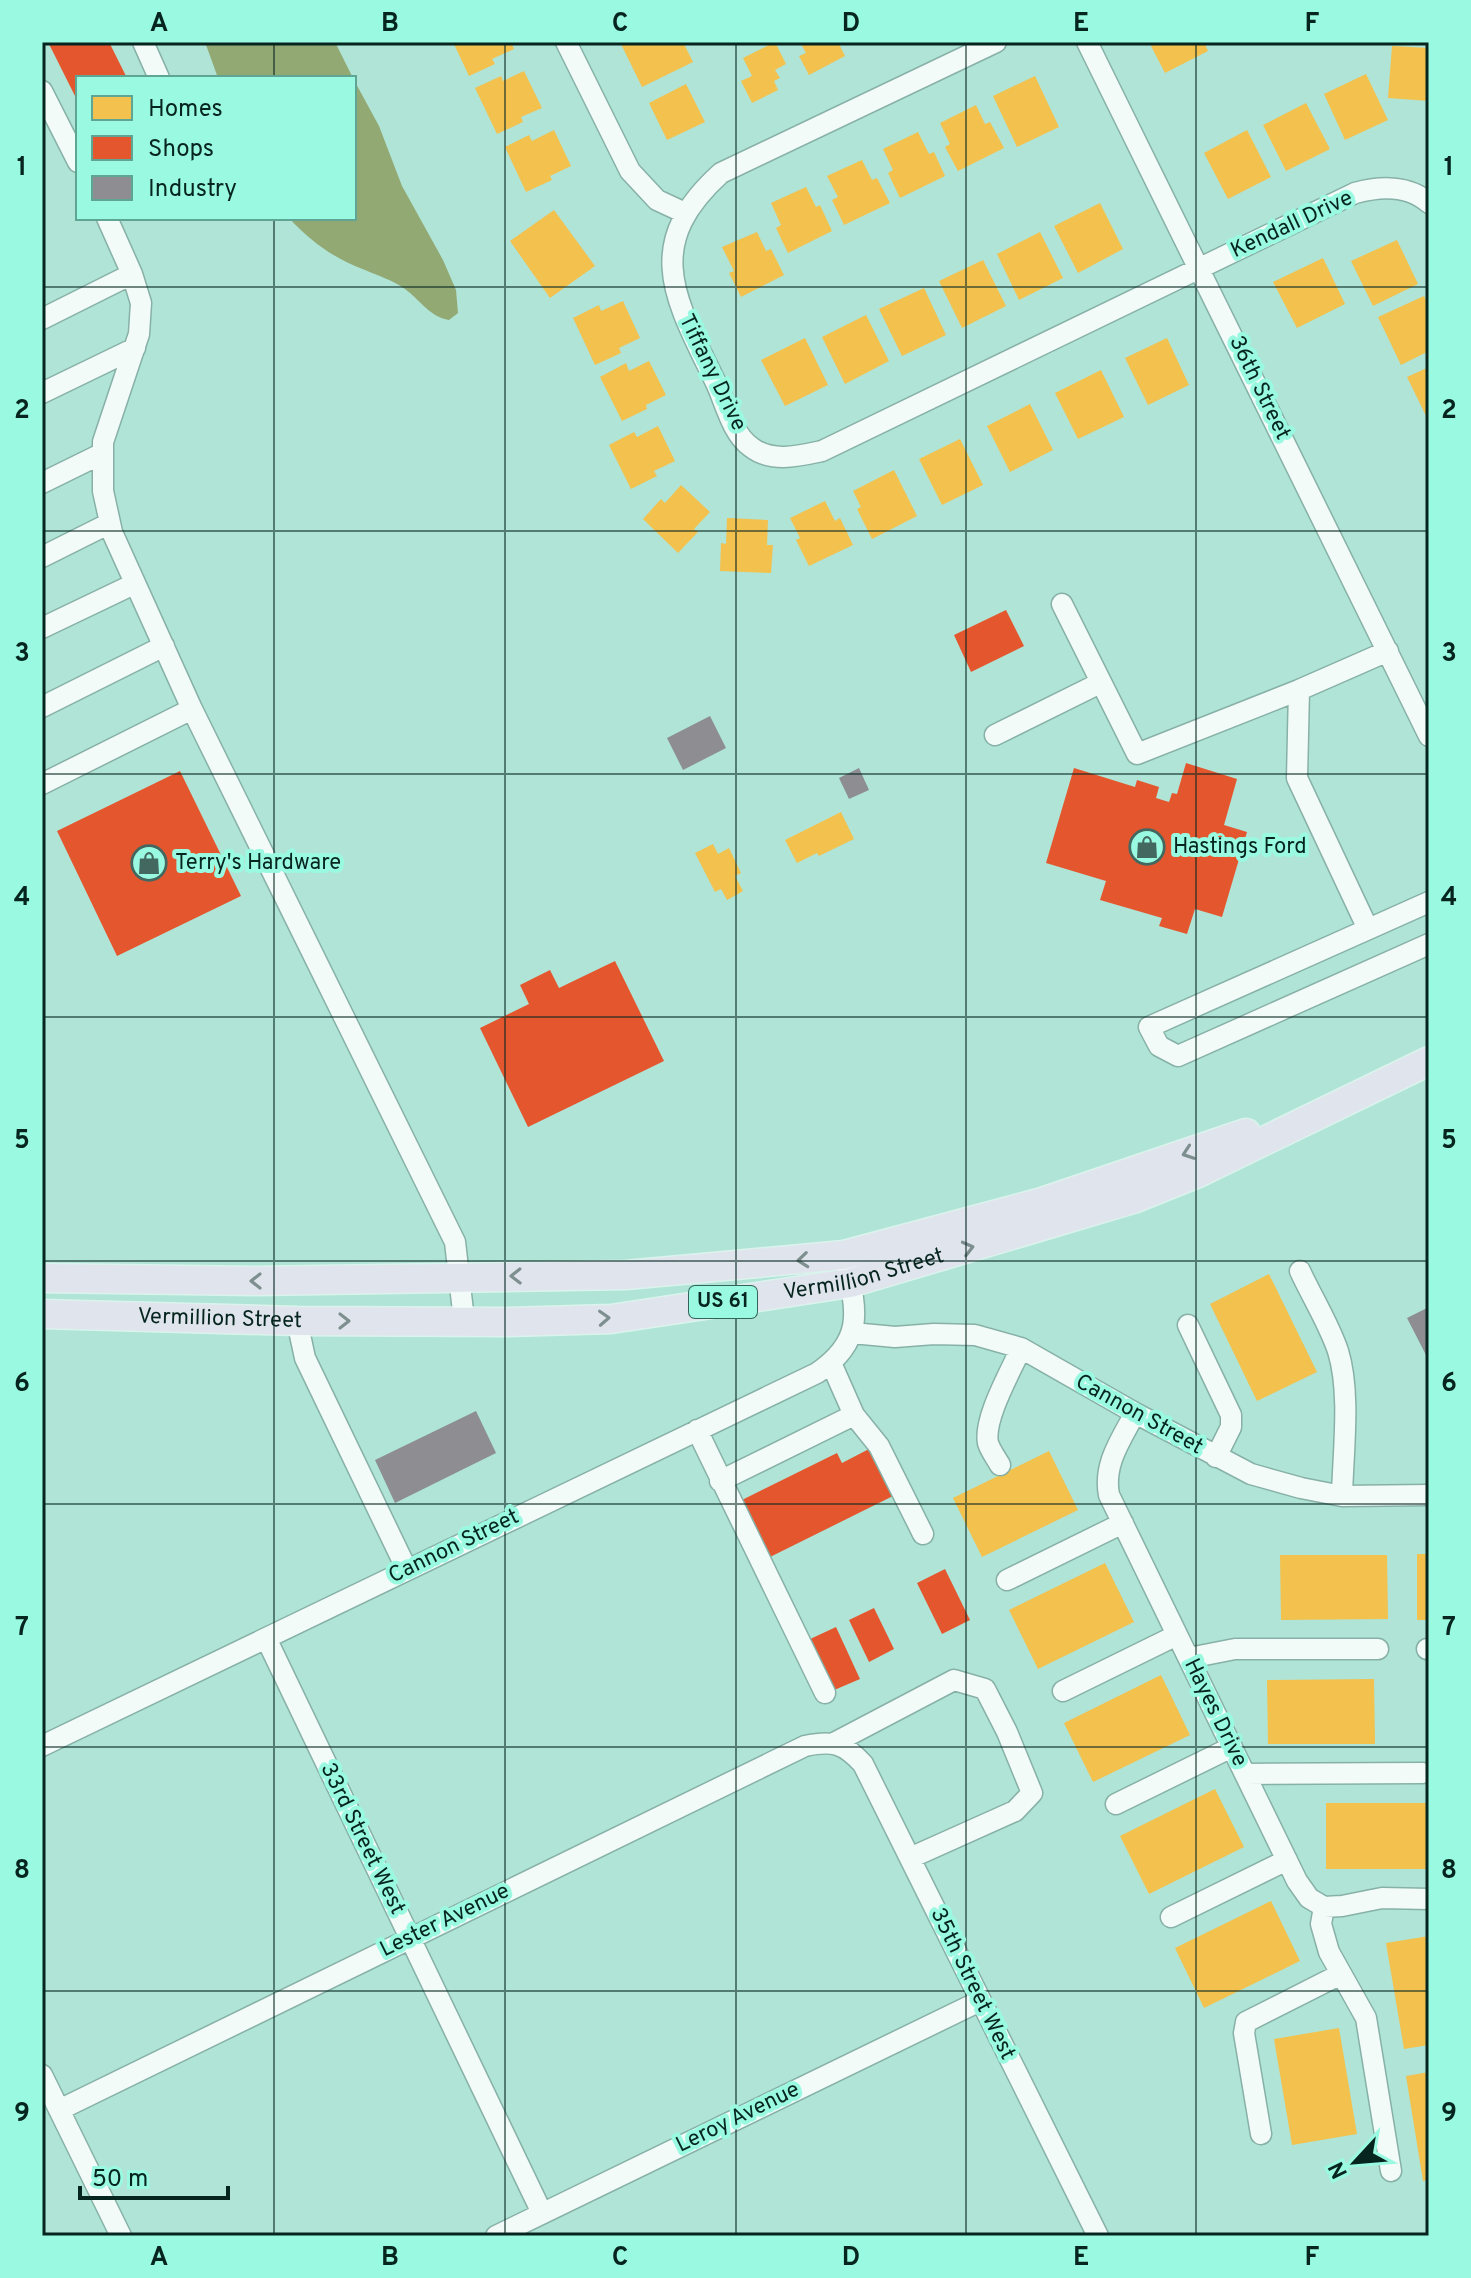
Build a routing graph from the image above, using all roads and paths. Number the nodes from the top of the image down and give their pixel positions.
1 (143, 42) edge
2 (566, 42) edge
3 (996, 42) edge
4 (1087, 42) edge
5 (158, 76) edge
6 (42, 91) edge
7 (76, 158) edge
8 (1429, 203) edge
9 (685, 213) junction
10 (108, 220) edge
11 (1200, 268) junction
12 (132, 274) junction
13 (42, 319) edge
14 (135, 348) junction
15 (42, 393) edge
16 (103, 453) junction
17 (42, 483) edge
18 (110, 523) junction
19 (42, 557) edge
20 (134, 584) junction
21 (1062, 604) dead end
22 (42, 628) edge
23 (164, 646) junction
24 (1388, 651) junction
25 (1100, 683) junction
26 (1299, 690) junction
27 (42, 707) edge
28 (192, 709) junction
29 (995, 735) dead end
30 (1429, 736) edge
31 (42, 784) edge
32 (1429, 902) edge
33 (1368, 929) junction
34 (1429, 944) edge
35 (1429, 1061) edge
36 (847, 1269) junction
37 (1300, 1271) dead end
38 (460, 1277) junction
39 (42, 1278) edge
40 (42, 1314) edge
41 (464, 1320) junction
42 (297, 1321) junction
43 (1188, 1325) dead end
44 (852, 1333) junction
45 (1021, 1348) junction
46 (831, 1363) junction
47 (1135, 1413) junction
48 (854, 1415) junction
49 (697, 1430) junction
50 (1216, 1457) junction
51 (1000, 1465) dead end
52 (720, 1481) junction
53 (1429, 1495) edge
54 (1342, 1496) junction
55 (1123, 1523) junction
56 (923, 1534) dead end
57 (407, 1570) junction
58 (1007, 1580) dead end
59 (1177, 1635) junction
60 (266, 1638) junction
61 (1378, 1649) dead end
62 (1189, 1658) junction
63 (1063, 1691) dead end
64 (825, 1693) dead end
65 (834, 1743) junction
66 (42, 1746) edge
67 (1232, 1747) junction
68 (1423, 1773) dead end
69 (1245, 1774) junction
70 (1116, 1804) dead end
71 (910, 1858) junction
72 (1287, 1860) junction
73 (1429, 1899) edge
74 (1324, 1907) junction
75 (1171, 1917) dead end
76 (409, 1938) junction
77 (1341, 1974) junction
78 (980, 2001) junction
79 (42, 2075) edge
80 (59, 2110) junction
81 (1261, 2134) dead end
82 (1391, 2171) dead end
83 (542, 2213) junction
84 (121, 2236) edge
85 (496, 2236) edge
86 (1098, 2236) edge

1 - 5 street
2 - 9 street
3 - 9 street, Tiffany Drive
4 - 11 street, 36th Street
6 - 7 street
8 - 11 street, Kendall Drive
9 - 11 street, Tiffany Drive
10 - 12 street
11 - 24 street, 36th Street
12 - 13 street
12 - 14 street
14 - 15 street
14 - 16 street
16 - 17 street
16 - 18 street
18 - 19 street
18 - 20 street
20 - 22 street
20 - 23 street
21 - 25 street
23 - 27 street
23 - 28 street
24 - 26 street
24 - 30 street, 36th Street
25 - 26 street
25 - 29 street
26 - 33 street
28 - 31 street
28 - 38 street
32 - 33 street
33 - 34 street
35 - 36 highway, Vermillion Street / US 61
36 -> 38 highway, Vermillion Street / US 61
41 -> 36 highway, Vermillion Street / US 61
36 - 44 street
37 - 54 street
38 -> 39 highway, Vermillion Street / US 61
38 - 41 street
40 - 42 highway, Vermillion Street / US 61
42 -> 41 highway, Vermillion Street / US 61
42 - 57 street
43 - 50 street
44 - 45 street, Cannon Street
44 - 46 street, Cannon Street
45 - 47 street, Cannon Street
45 - 51 street
46 - 48 street
46 - 49 street, Cannon Street
47 - 50 street, Cannon Street
47 - 55 street, Hayes Drive
48 - 52 street
48 - 56 street
49 - 52 street
49 - 57 street, Cannon Street
50 - 54 street, Cannon Street
52 - 64 street
53 - 54 street, Cannon Street
55 - 58 street
55 - 59 street, Hayes Drive
57 - 60 street, Cannon Street
59 - 62 street, Hayes Drive
59 - 63 street
60 - 66 street, Cannon Street
60 - 76 street, 33rd Street West
61 - 62 street
62 - 67 street, Hayes Drive
65 - 71 street, 35th Street West
65 - 71 street, Lester Avenue
65 - 76 street, Lester Avenue
67 - 69 street, Hayes Drive
67 - 70 street
68 - 69 street
69 - 72 street, Hayes Drive
71 - 78 street, 35th Street West
72 - 74 street, Hayes Drive
72 - 75 street
73 - 74 street
74 - 77 street
76 - 80 street, Lester Avenue
76 - 83 street, 33rd Street West
77 - 81 street
77 - 82 street
78 - 83 street, Leroy Avenue
78 - 86 street, 35th Street West
79 - 80 street
80 - 84 street
83 - 85 street, Leroy Avenue

